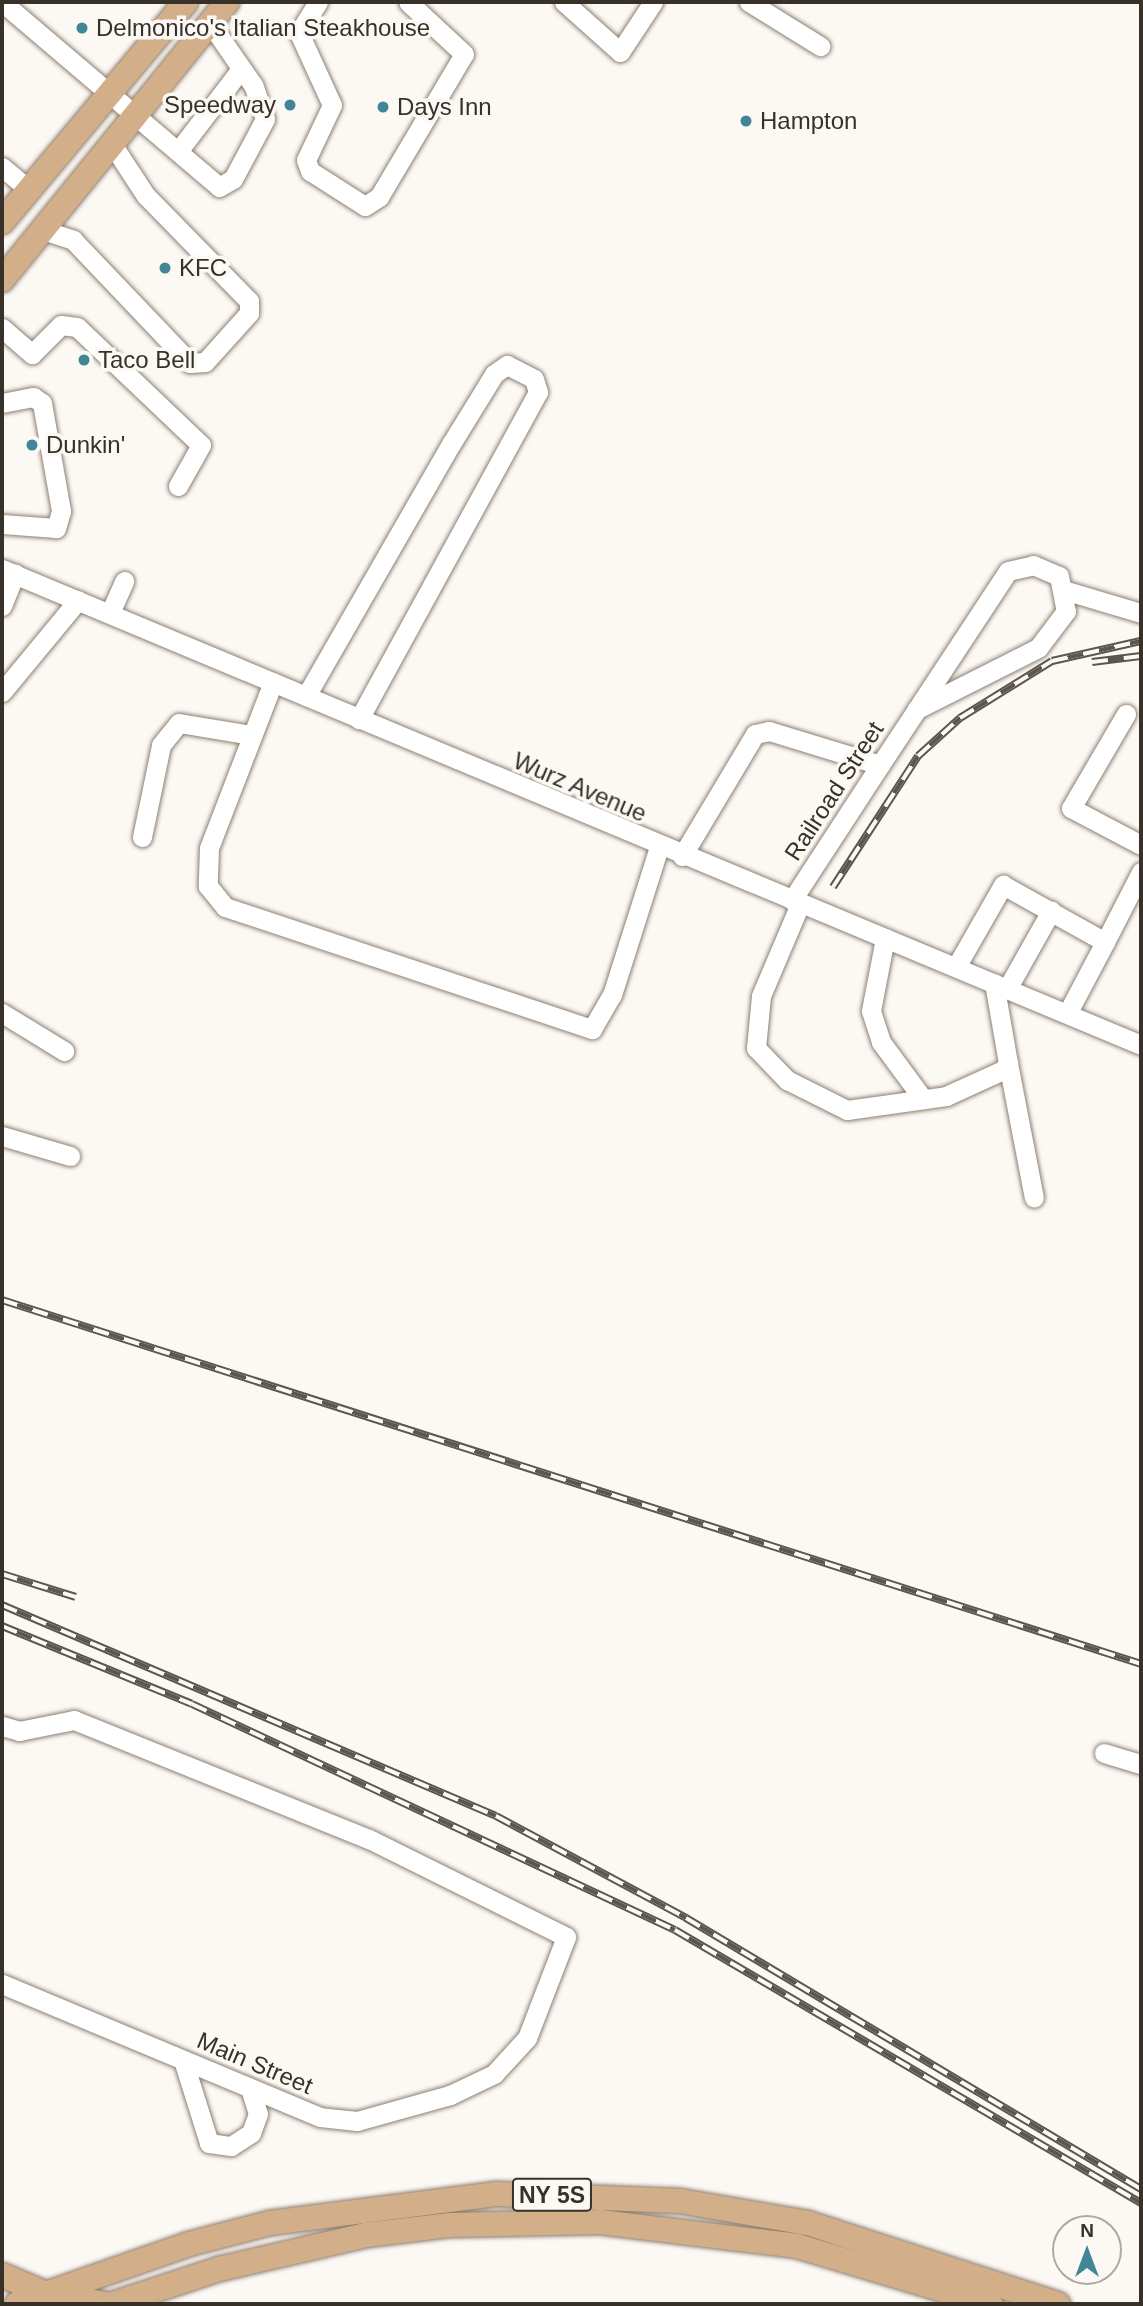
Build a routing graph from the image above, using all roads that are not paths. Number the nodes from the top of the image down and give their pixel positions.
1 (4, 2) edge
2 (185, 2) edge
3 (227, 2) edge
4 (318, 2) edge
5 (408, 2) edge
6 (565, 2) edge
7 (653, 2) edge
8 (749, 2) edge
9 (210, 23) junction
10 (820, 46) dead end
11 (241, 69) junction
12 (105, 95) junction
13 (132, 119) junction
14 (112, 144) junction
15 (178, 150) junction
16 (2, 167) edge
17 (29, 190) junction
18 (2, 222) edge
19 (43, 230) junction
20 (2, 280) edge
21 (2, 328) edge
22 (2, 403) edge
23 (178, 486) dead end
24 (2, 524) edge
25 (8, 572) edge
26 (124, 581) dead end
27 (1067, 591) junction
28 (78, 600) junction
29 (2, 606) edge
30 (110, 613) junction
31 (1141, 613) edge
32 (273, 682) junction
33 (2, 692) edge
34 (306, 696) junction
35 (917, 709) junction
36 (1126, 714) dead end
37 (359, 719) junction
38 (251, 735) junction
39 (880, 765) junction
40 (142, 837) dead end
41 (1141, 845) edge
42 (659, 847) junction
43 (682, 856) junction
44 (1141, 872) edge
45 (796, 902) junction
46 (1051, 911) junction
47 (885, 938) junction
48 (1105, 942) junction
49 (956, 967) junction
50 (1000, 986) junction
51 (2, 1013) edge
52 (1067, 1014) junction
53 (1141, 1045) edge
54 (64, 1051) dead end
55 (1007, 1063) junction
56 (923, 1099) junction
57 (2, 1136) edge
58 (70, 1156) dead end
59 (1034, 1198) dead end
60 (2, 1726) edge
61 (1104, 1753) dead end
62 (1141, 1764) edge
63 (2, 1984) edge
64 (183, 2060) junction
65 (250, 2088) junction
66 (2, 2275) edge
67 (50, 2298) edge
68 (17, 2304) edge
69 (105, 2304) edge
70 (113, 2304) edge
71 (990, 2304) edge
72 (1058, 2304) edge

1 - 12 street
2 - 12 main road
3 - 9 main road
4 - 5 street
6 - 7 street
8 - 10 street
9 - 11 street
9 - 13 main road
11 - 15 street
11 - 15 street
12 - 13 street
12 - 17 main road
13 - 14 main road
13 - 15 street
14 - 19 main road
14 - 19 street
16 - 17 street
17 - 18 main road
19 - 20 main road
21 - 23 street
22 - 24 street
25 - 28 street, Wurz Avenue
25 - 29 street
26 - 30 street
27 - 31 street
27 - 35 street, Railroad Street
27 - 35 street, Railroad Street
28 - 30 street, Wurz Avenue
28 - 33 street
30 - 32 street, Wurz Avenue
32 - 34 street, Wurz Avenue
32 - 38 street
34 - 37 street, Wurz Avenue
34 - 37 street
35 - 39 street, Railroad Street
36 - 41 street
37 - 42 street, Wurz Avenue
38 - 40 street
38 - 42 street
39 - 43 street
39 - 45 street, Railroad Street
42 - 43 street, Wurz Avenue
43 - 45 street, Wurz Avenue
44 - 48 street
45 - 47 street, Wurz Avenue
45 - 56 street, Railroad Street
46 - 48 street
46 - 49 street
46 - 50 street
47 - 49 street, Wurz Avenue
47 - 56 street
48 - 52 street
49 - 50 street, Wurz Avenue
50 - 52 street, Wurz Avenue
50 - 55 street
51 - 54 street
52 - 53 street, Wurz Avenue
55 - 56 street, Railroad Street
55 - 59 street
57 - 58 street
60 - 65 street, Main Street
61 - 62 street
63 - 64 street, Main Street
64 - 65 street, Main Street
64 - 65 street
66 - 67 main road
67 - 68 main road, NY 5S
67 - 69 main road
67 - 72 main road, NY 5S
70 - 71 main road, NY 5S

